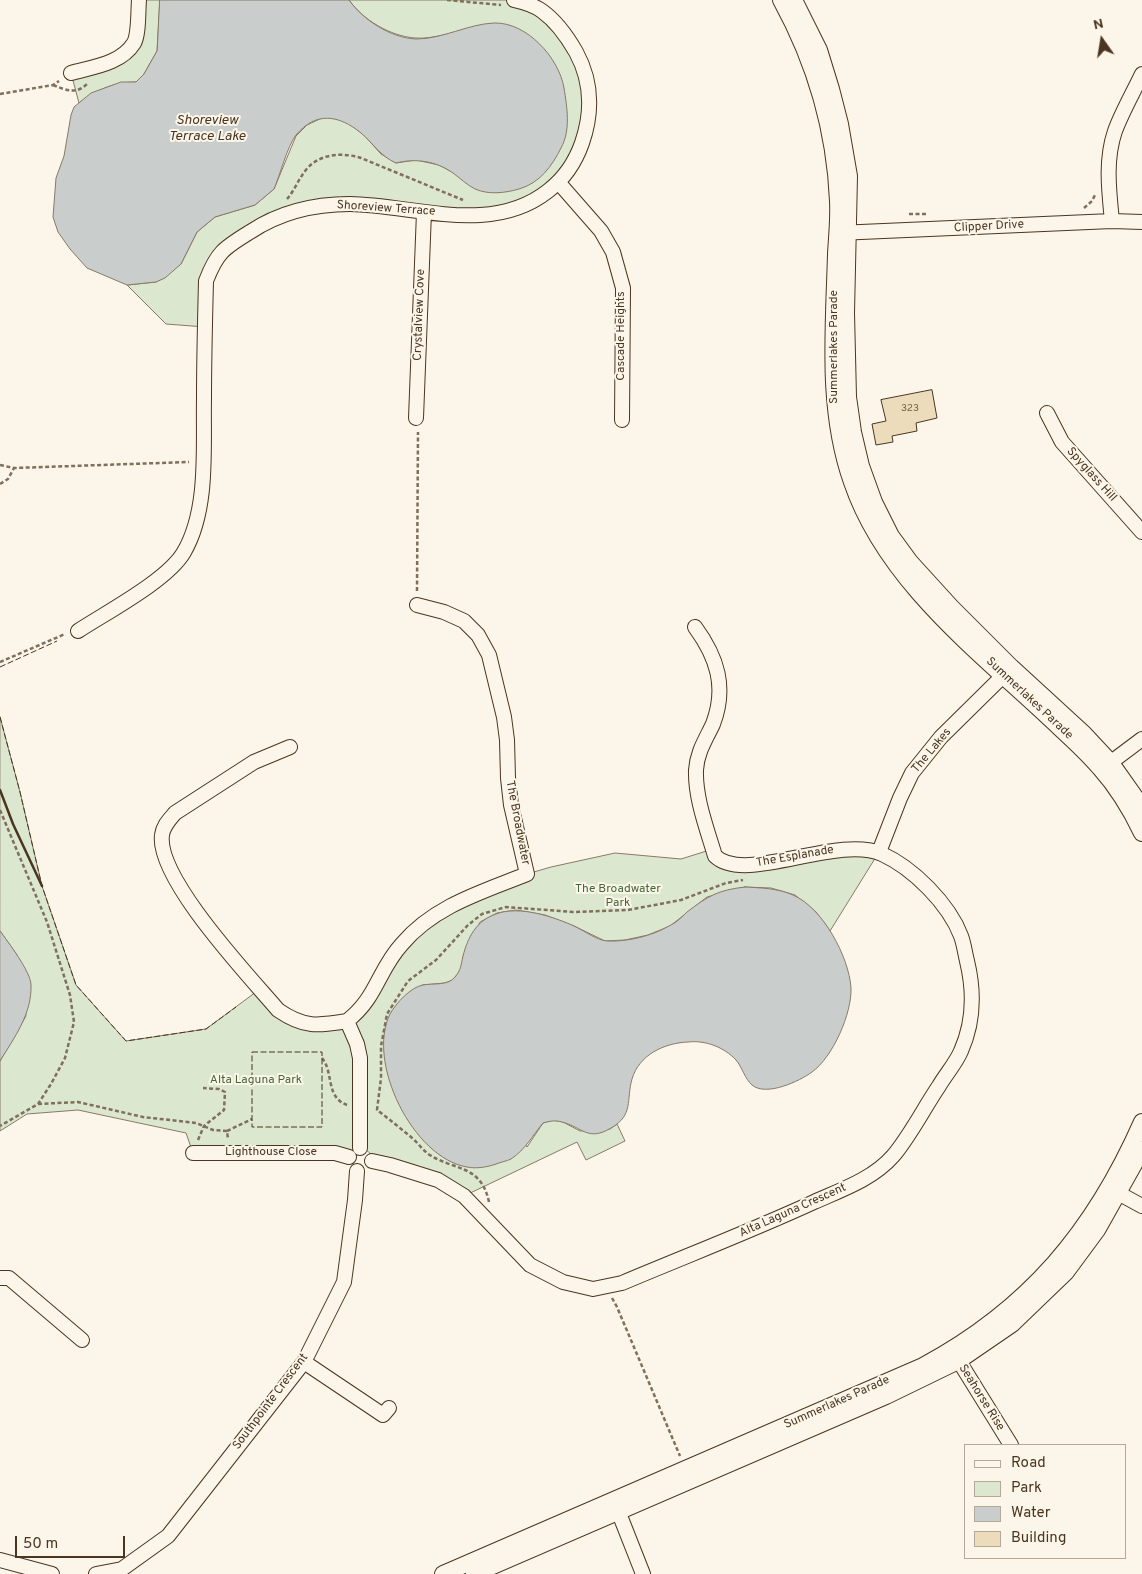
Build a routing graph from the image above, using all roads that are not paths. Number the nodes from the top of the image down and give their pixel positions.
1 (139, 0) edge
2 (514, 0) edge
3 (781, 0) edge
4 (794, 0) edge
5 (545, 5) edge
6 (71, 73) road end
7 (1142, 74) edge
8 (558, 183) junction
9 (424, 212) junction
10 (1112, 221) junction
11 (1142, 222) edge
12 (843, 233) junction
13 (1047, 413) dead end
14 (416, 418) road end
15 (622, 420) dead end
16 (1142, 532) edge
17 (417, 605) road end
18 (695, 627) dead end
19 (78, 631) road end
20 (1008, 671) junction
21 (1142, 739) edge
22 (290, 747) dead end
23 (1106, 766) junction
24 (1142, 807) edge
25 (1142, 833) edge
26 (879, 852) junction
27 (347, 1021) junction
28 (1142, 1122) edge
29 (1142, 1150) edge
30 (355, 1152) junction
31 (193, 1153) road end
32 (372, 1161) junction
33 (358, 1171) junction
34 (1114, 1190) junction
35 (1142, 1206) edge
36 (0, 1278) edge
37 (82, 1340) dead end
38 (955, 1356) junction
39 (304, 1362) junction
40 (389, 1408) dead end
41 (1010, 1444) edge
42 (616, 1506) junction
43 (0, 1560) edge
44 (52, 1574) edge
45 (96, 1574) edge
46 (443, 1574) edge
47 (474, 1574) edge
48 (643, 1574) edge

1 - 6 street
2 - 5 street, Shoreview Terrace
3 - 12 street, Summerlakes Parade
4 - 12 street, Summerlakes Parade
5 - 8 street, Shoreview Terrace
7 - 10 street
8 - 9 street, Shoreview Terrace
8 - 15 street, Cascade Heights
9 - 14 street, Crystalview Cove
9 - 19 street, Shoreview Terrace
10 - 11 street, Clipper Drive
10 - 12 street, Clipper Drive
12 - 20 street, Summerlakes Parade
13 - 16 street, Spyglass Hill
17 - 27 street, The Broadwater
18 - 26 street, The Esplanade
20 - 23 street, Summerlakes Parade
20 - 26 street, The Lakes
21 - 23 street
22 - 27 street
23 - 24 street, Summerlakes Parade
23 - 25 street, Summerlakes Parade
26 - 32 street, Alta Laguna Crescent
27 - 30 street
28 - 34 street, Summerlakes Parade
29 - 34 street, Summerlakes Parade
30 - 31 street, Lighthouse Close
30 - 32 street
30 - 33 street
32 - 33 street
33 - 39 street, Southpointe Crescent
34 - 35 street
34 - 38 street, Summerlakes Parade
36 - 37 street
38 - 41 street, Seahorse Rise
38 - 42 street, Summerlakes Parade
38 - 42 street, Summerlakes Parade
39 - 40 street
39 - 45 street, Southpointe Crescent
42 - 46 street, Summerlakes Parade
42 - 47 street, Summerlakes Parade
42 - 48 street
43 - 44 street

